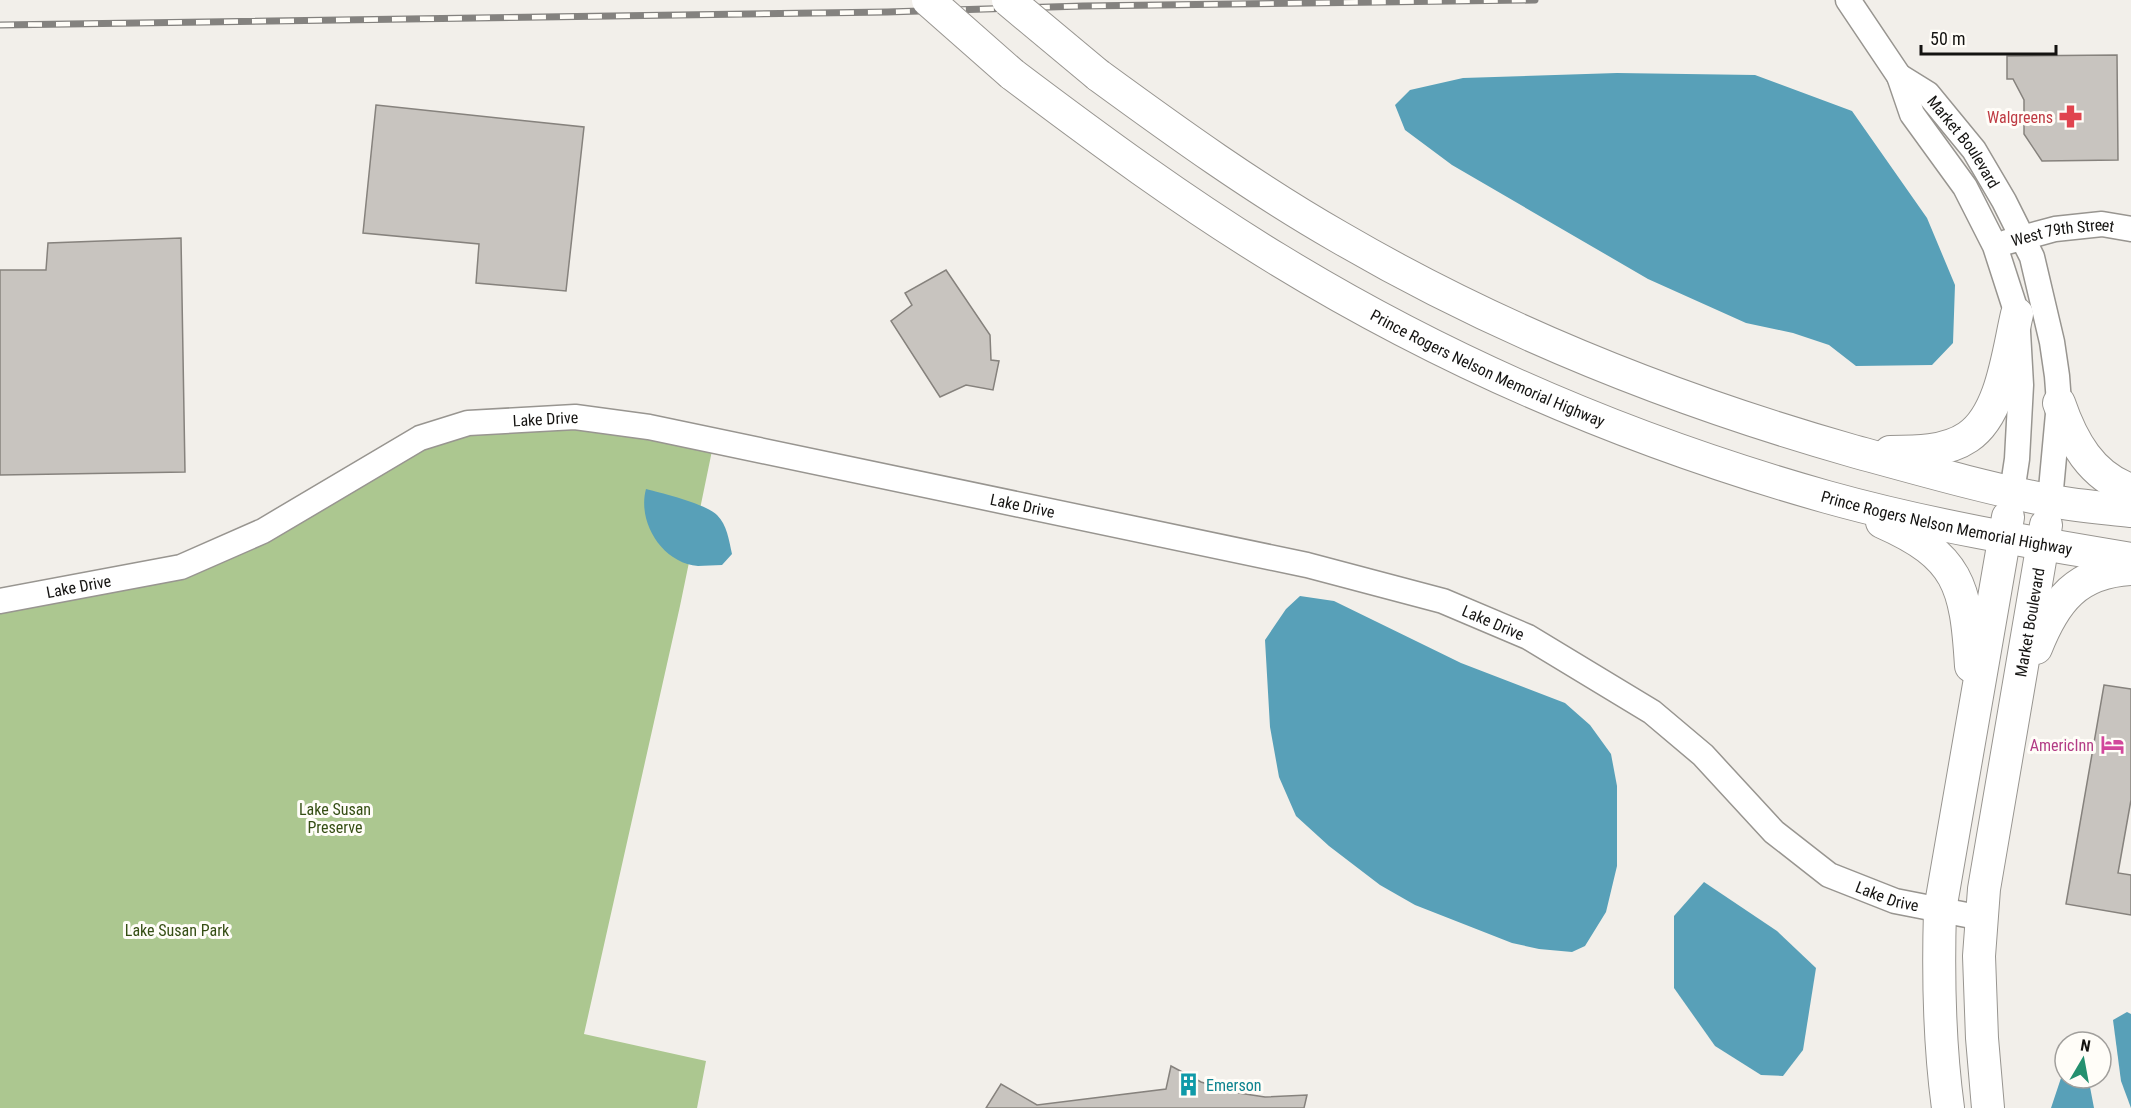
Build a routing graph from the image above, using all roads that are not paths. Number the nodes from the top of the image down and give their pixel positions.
1 (928, 0) edge
2 (1008, 0) edge
3 (1848, 0) edge
4 (1899, 76) junction
5 (2131, 229) edge
6 (2022, 238) junction
7 (1995, 246) junction
8 (2017, 314) junction
9 (2059, 403) junction
10 (1832, 444) junction
11 (2131, 490) edge
12 (2012, 492) junction
13 (1826, 497) junction
14 (2050, 500) junction
15 (2131, 512) edge
16 (2005, 537) junction
17 (2043, 544) junction
18 (2131, 559) edge
19 (2131, 568) edge
20 (0, 601) edge
21 (2017, 696) junction
22 (1973, 719) junction
23 (1940, 910) junction
24 (1982, 918) junction
25 (1948, 1108) edge
26 (1988, 1108) edge

1 - 13 main road, Prince Rogers Nelson Memorial Highway, bridge
2 - 10 main road, bridge
3 - 4 street, Market Boulevard
4 - 6 street, Market Boulevard
4 - 7 street, Market Boulevard
5 - 6 street, West 79th Street
6 - 7 street, West 79th Street
6 - 9 street, Market Boulevard
7 - 8 street, Market Boulevard
8 - 10 main road
8 - 12 street, Market Boulevard
9 - 11 main road
9 - 14 street, Market Boulevard
10 - 12 main road
12 - 14 main road
12 - 16 main road, Market Boulevard
13 - 16 main road, Prince Rogers Nelson Memorial Highway
13 - 22 main road
14 - 15 main road
14 - 17 main road, Market Boulevard
16 - 17 main road, Prince Rogers Nelson Memorial Highway
16 - 22 main road, Market Boulevard
17 - 18 main road, Prince Rogers Nelson Memorial Highway
17 - 21 main road, Market Boulevard
19 - 21 main road
20 - 23 street, Lake Drive
21 - 24 main road, Market Boulevard
22 - 23 main road, Market Boulevard
23 - 24 street, Lake Drive
23 - 25 main road, Market Boulevard
24 - 26 main road, Market Boulevard

